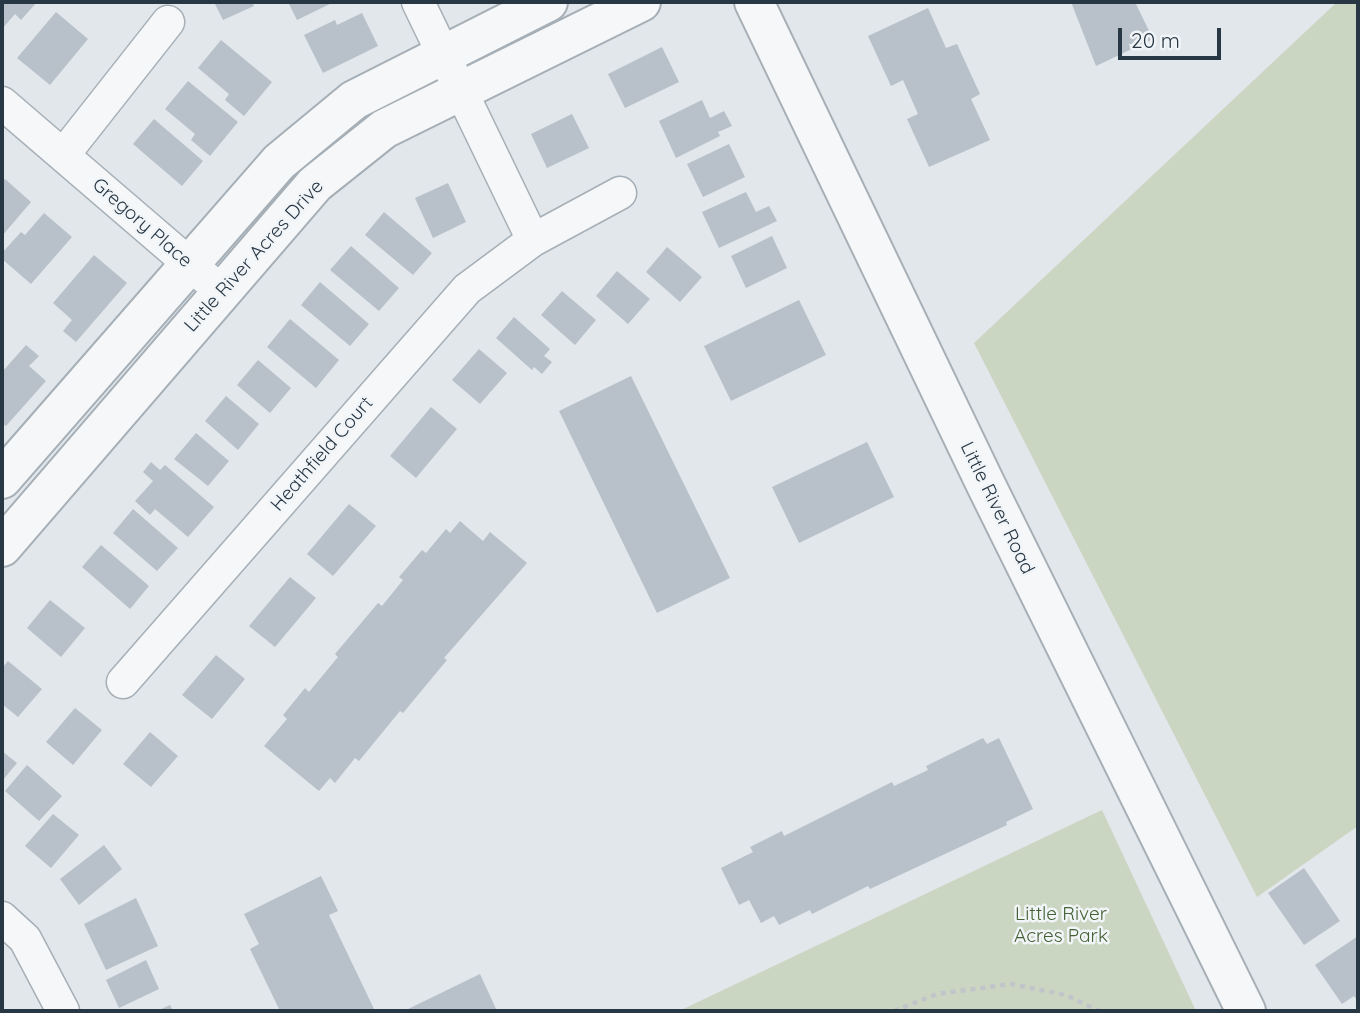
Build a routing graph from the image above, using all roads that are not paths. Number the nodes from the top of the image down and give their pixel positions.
1 (418, 2) edge
2 (548, 2) edge
3 (641, 2) edge
4 (754, 2) edge
5 (168, 22) dead end
6 (444, 54) junction
7 (462, 91) junction
8 (2, 103) edge
9 (64, 154) junction
10 (620, 193) dead end
11 (533, 240) junction
12 (188, 264) junction
13 (221, 291) junction
14 (2, 480) edge
15 (2, 485) edge
16 (33, 511) junction
17 (2, 547) edge
18 (123, 682) dead end
19 (2, 918) edge
20 (62, 1011) edge
21 (1246, 1011) edge

1 - 6 street
2 - 6 street
3 - 7 street, Little River Acres Drive
4 - 21 street, Little River Road
5 - 9 street
6 - 7 street
6 - 12 street
7 - 11 street
7 - 13 street, Little River Acres Drive
8 - 9 street, Gregory Place
9 - 12 street, Gregory Place
10 - 11 street, Heathfield Court
11 - 18 street, Heathfield Court
12 - 13 street, Gregory Place
12 - 14 street
13 - 16 street, Little River Acres Drive
15 - 16 street
16 - 17 street, Little River Acres Drive
19 - 20 street

